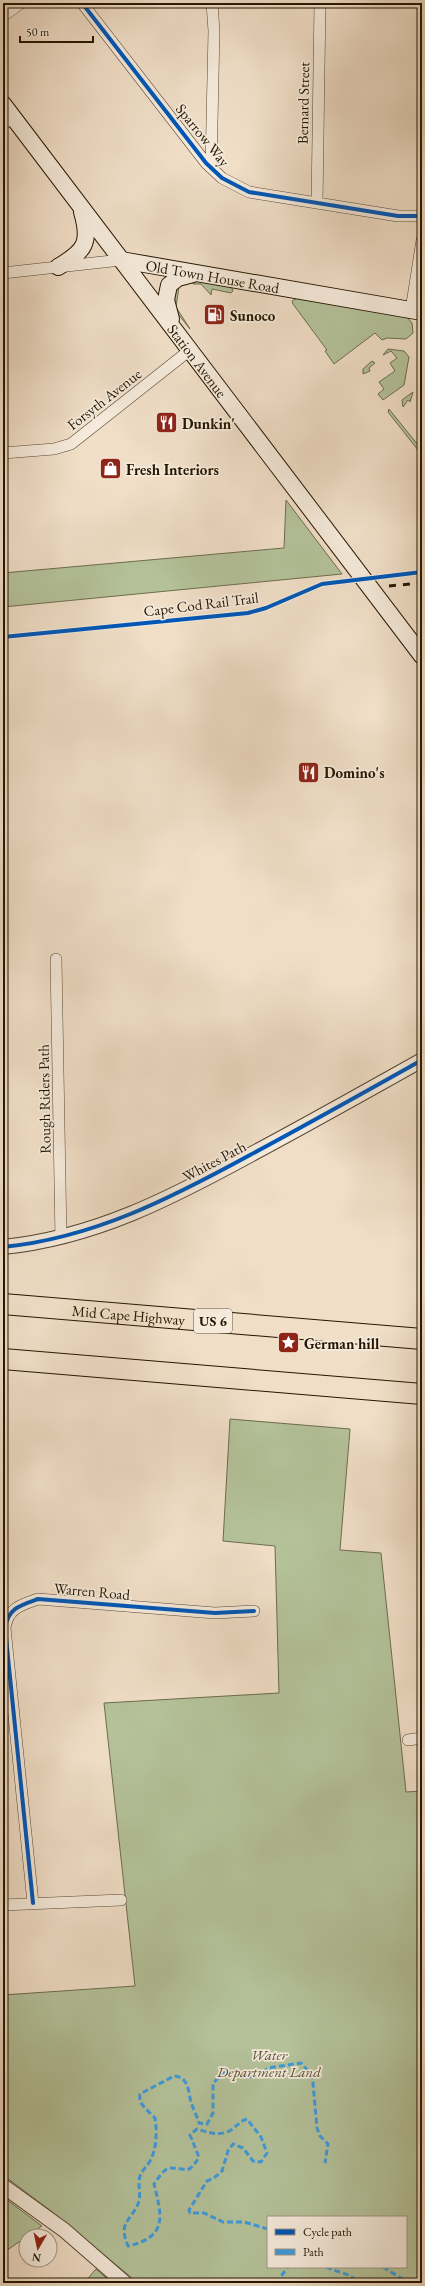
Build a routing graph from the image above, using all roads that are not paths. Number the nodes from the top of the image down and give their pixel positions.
1 (21, 3) edge
2 (82, 3) edge
3 (212, 3) edge
4 (320, 3) edge
5 (3, 16) edge
6 (3, 104) edge
7 (8, 121) edge
8 (211, 168) junction
9 (317, 202) junction
10 (80, 204) junction
11 (422, 216) edge
12 (422, 240) edge
13 (121, 260) junction
14 (58, 267) junction
15 (3, 273) edge
16 (199, 274) junction
17 (416, 311) edge
18 (175, 330) junction
19 (190, 350) junction
20 (3, 453) edge
21 (422, 656) edge
22 (56, 959) dead end
23 (422, 1060) edge
24 (61, 1238) junction
25 (3, 1247) edge
26 (3, 1304) edge
27 (422, 1339) edge
28 (3, 1359) edge
29 (422, 1394) edge
30 (254, 1611) dead end
31 (6, 1612) edge
32 (422, 1738) edge
33 (408, 1740) dead end
34 (120, 1900) dead end
35 (33, 1903) junction
36 (3, 1905) edge
37 (3, 2186) edge
38 (125, 2283) edge

1 - 5 street
2 - 8 street, Sparrow Way
3 - 8 street
4 - 9 street, Bernard Street
6 - 7 main road, Station Avenue
7 - 10 main road, Station Avenue
8 - 9 street, Sparrow Way
9 - 11 street, Sparrow Way
10 - 13 main road, Station Avenue
10 - 14 main road
12 - 17 street
13 - 14 street, Old Town House Road
13 - 16 main road, Old Town House Road
13 - 18 main road, Station Avenue
14 - 15 street, Old Town House Road
16 - 17 main road, Old Town House Road
16 - 18 main road
18 - 19 main road, Station Avenue
19 - 20 street, Forsyth Avenue
19 - 21 main road, Station Avenue
22 - 24 street, Rough Riders Path
23 - 24 street, Whites Path
24 - 25 street, Whites Path
26 - 27 highway, Mid Cape Highway / US 6
28 - 29 highway
30 - 31 street, Warren Road
31 - 35 street, Warren Road
32 - 33 street
34 - 35 street
35 - 36 street
37 - 38 street

